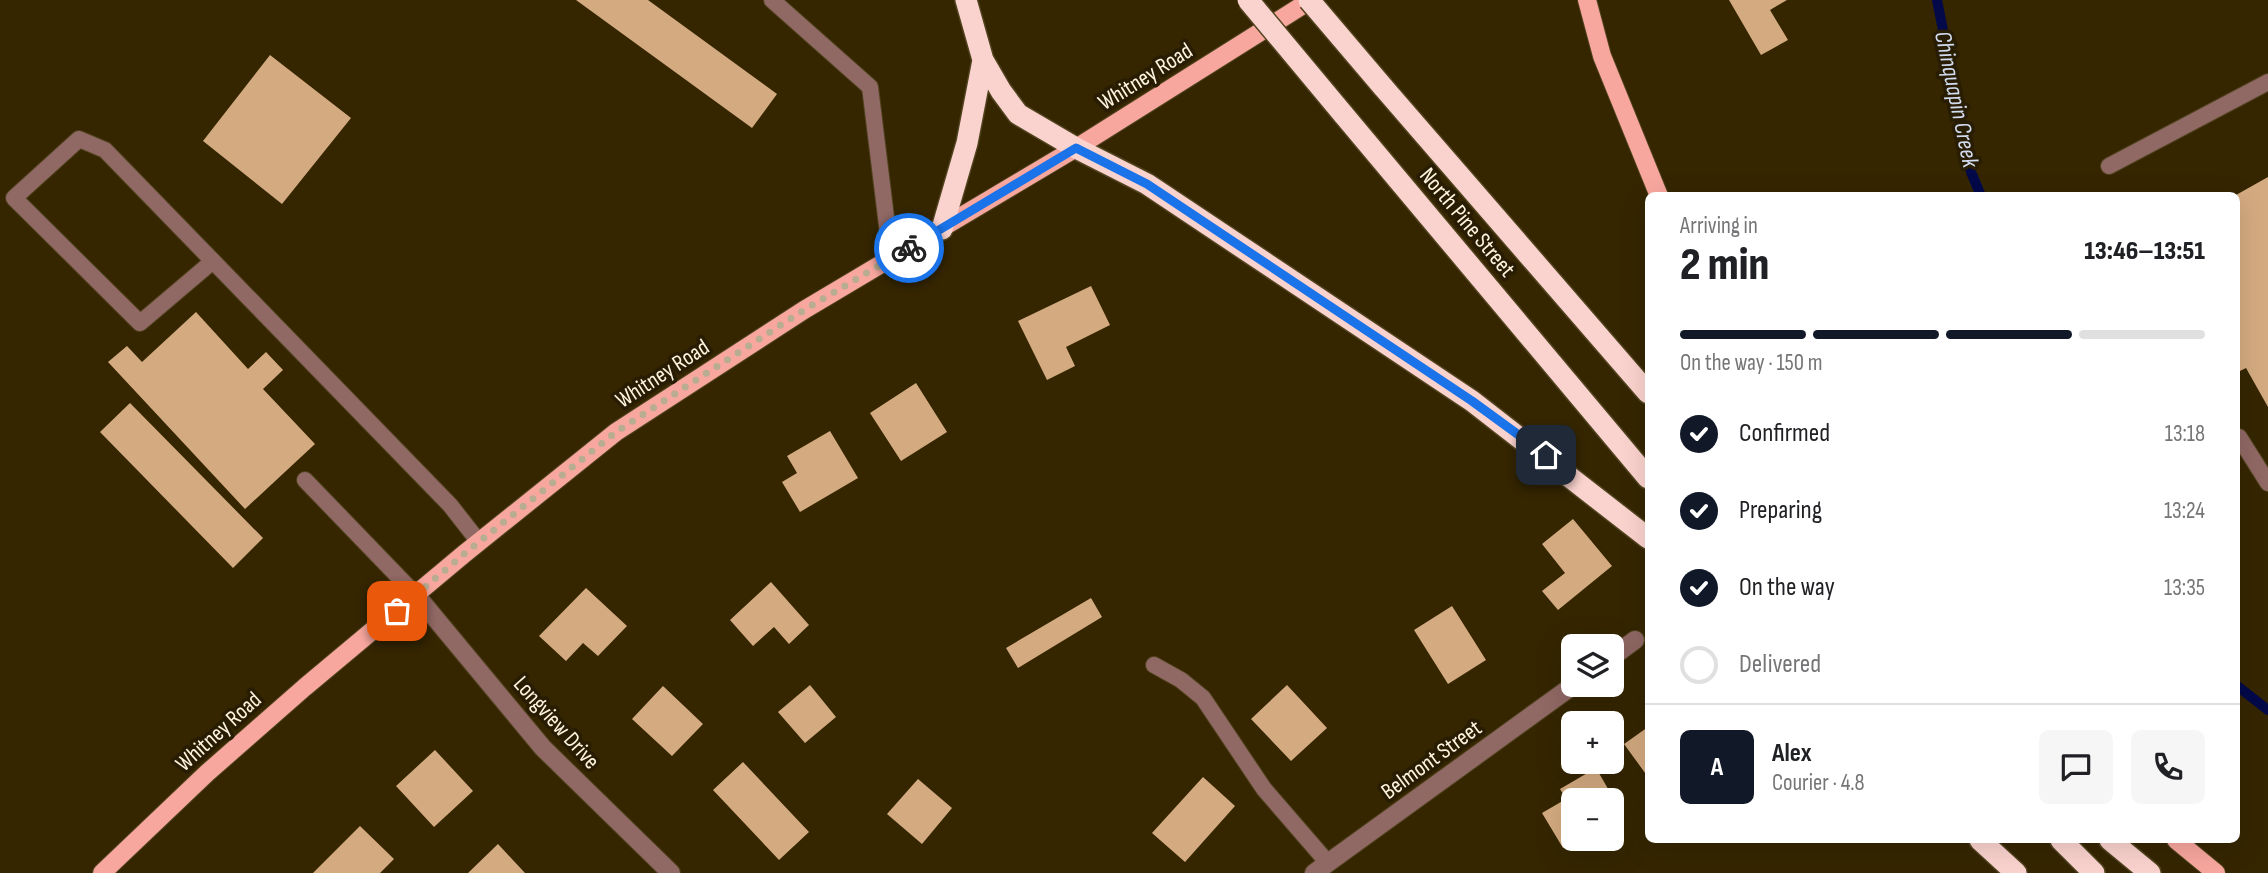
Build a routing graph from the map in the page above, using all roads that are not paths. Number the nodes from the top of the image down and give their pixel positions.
1 (772, 0) edge
2 (966, 0) edge
3 (1248, 0) edge
4 (1310, 0) edge
5 (1587, 0) edge
6 (983, 60) junction
7 (2268, 82) edge
8 (1076, 148) junction
9 (2109, 166) dead end
10 (1657, 192) edge
11 (942, 229) junction
12 (891, 258) junction
13 (213, 261) junction
14 (1645, 390) edge
15 (2240, 439) edge
16 (1645, 474) edge
17 (305, 480) dead end
18 (2268, 483) edge
19 (1645, 536) edge
20 (479, 542) junction
21 (416, 595) junction
22 (1635, 640) dead end
23 (1624, 648) edge
24 (1154, 665) dead end
25 (1561, 694) edge
26 (1983, 843) edge
27 (2064, 843) edge
28 (2114, 843) edge
29 (2180, 843) edge
30 (1321, 868) edge
31 (2010, 869) edge
32 (102, 873) edge
33 (671, 873) edge
34 (2094, 873) edge
35 (2150, 873) edge
36 (2216, 873) edge

1 - 12 lane
2 - 6 highway
3 - 16 highway, North Pine Street, bridge
4 - 8 main road, Whitney Road
4 - 14 highway, North Pine Street, bridge
5 - 10 main road
6 - 8 highway
6 - 11 highway
7 - 9 lane
8 - 11 main road, Whitney Road
8 - 19 highway
11 - 12 main road, Whitney Road
12 - 20 main road, Whitney Road
13 - 13 lane
13 - 20 lane
15 - 18 lane
17 - 21 lane
20 - 21 main road, Whitney Road
21 - 32 main road, Whitney Road
21 - 33 street, Longview Drive
22 - 23 street
24 - 30 lane
25 - 30 street, Belmont Street
26 - 31 highway
27 - 34 highway
28 - 35 highway
29 - 36 main road

